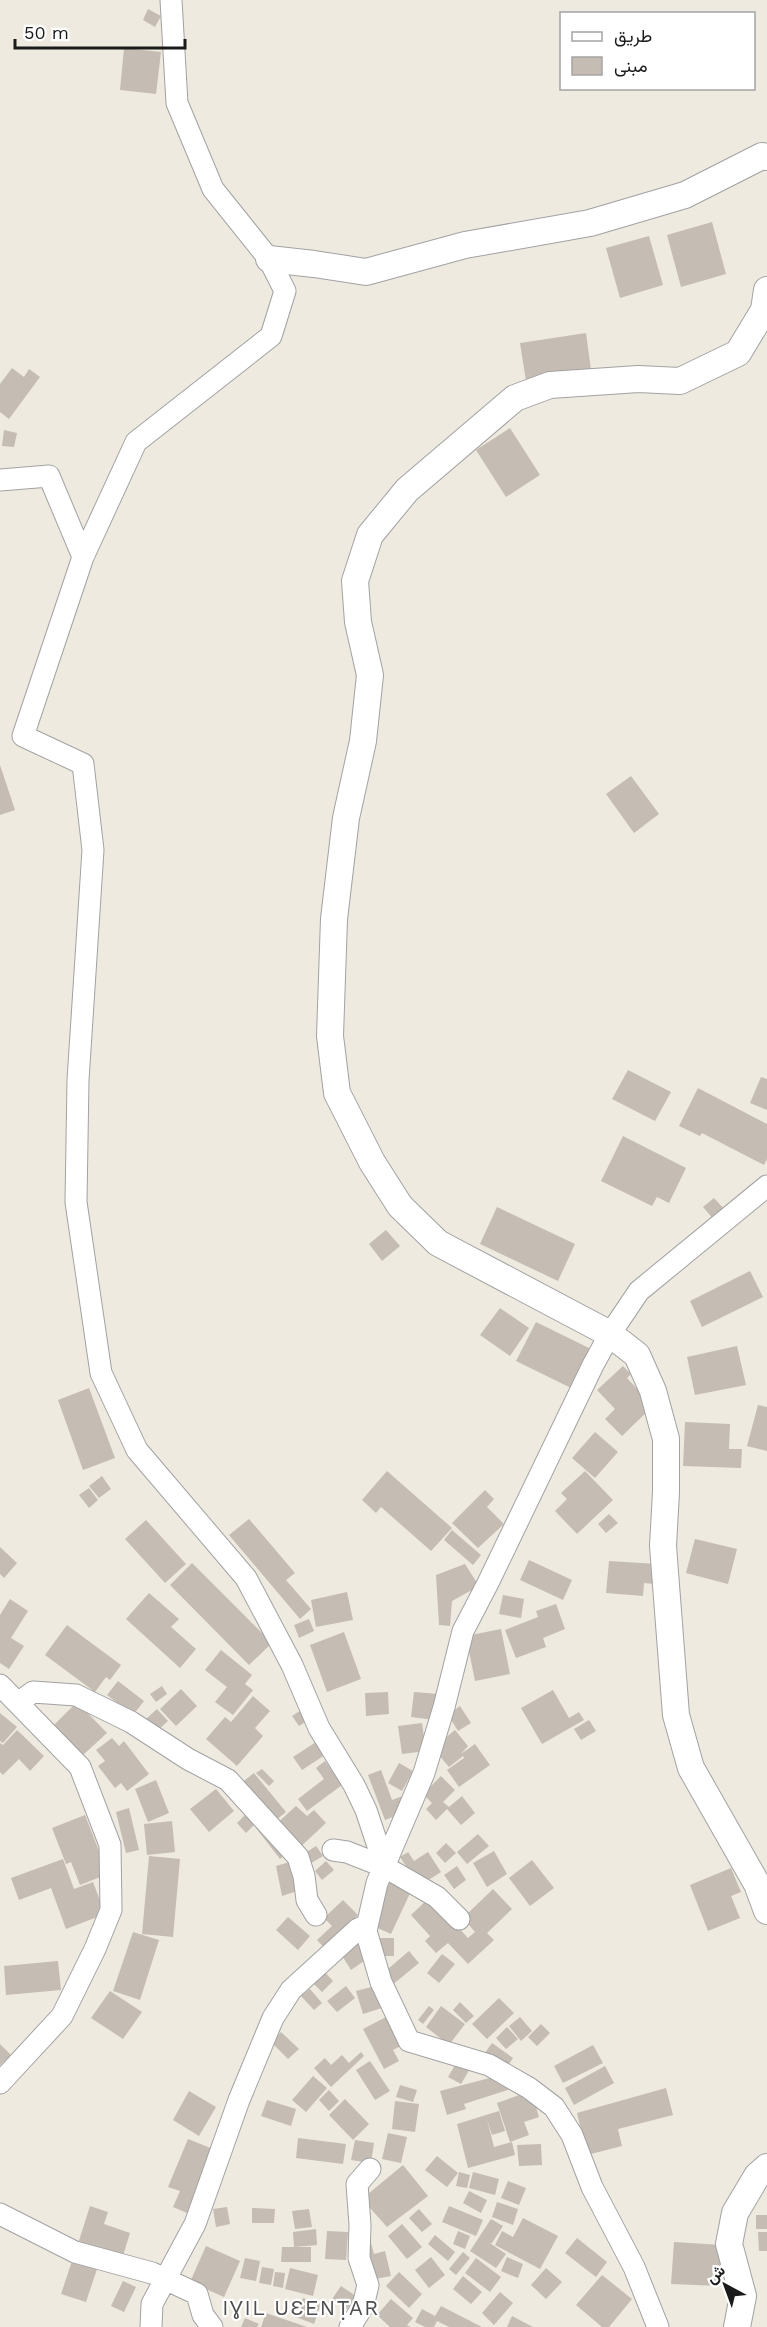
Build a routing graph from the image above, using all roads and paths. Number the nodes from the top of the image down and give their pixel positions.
1 (171, 0) edge
2 (767, 157) edge
3 (268, 260) junction
4 (767, 290) edge
5 (0, 480) edge
6 (83, 557) junction
7 (767, 1186) edge
8 (610, 1334) junction
9 (0, 1685) edge
10 (18, 1702) junction
11 (333, 1850) dead end
12 (385, 1867) junction
13 (767, 1911) edge
14 (316, 1915) dead end
15 (459, 1919) dead end
16 (367, 1925) junction
17 (0, 2083) edge
18 (767, 2167) edge
19 (370, 2169) dead end
20 (0, 2214) edge
21 (165, 2280) junction
22 (151, 2327) edge
23 (212, 2327) edge
24 (350, 2327) edge
25 (658, 2327) edge
26 (737, 2327) edge

1 - 3 street
2 - 3 street
3 - 6 street
4 - 8 street
5 - 6 street
6 - 12 street
7 - 8 street
8 - 12 street
8 - 13 street
9 - 10 street
10 - 14 street
10 - 17 street
11 - 12 street
12 - 15 street
12 - 16 street
16 - 21 street
16 - 25 street
18 - 26 street
19 - 24 street
20 - 21 street
21 - 22 street
21 - 23 street

